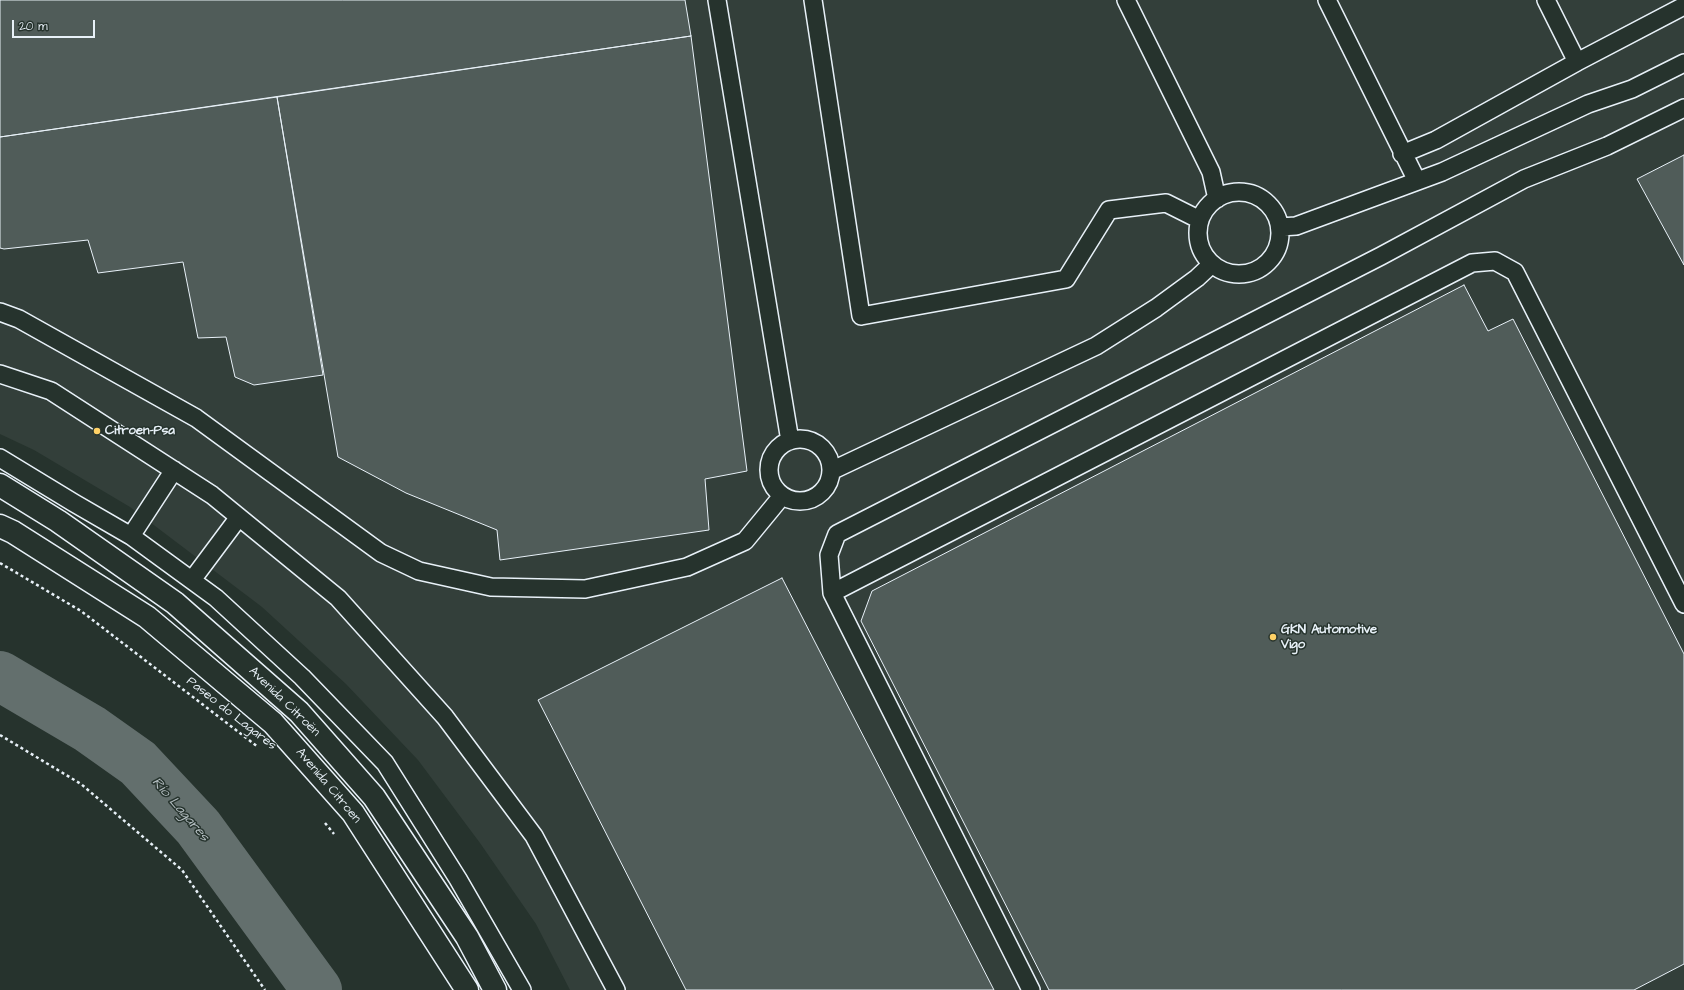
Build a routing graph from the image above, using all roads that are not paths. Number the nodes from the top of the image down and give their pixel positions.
1 (717, 0) edge
2 (812, 0) edge
3 (1126, 0) edge
4 (1327, 0) edge
5 (1546, 0) edge
6 (1684, 6) edge
7 (1577, 62) junction
8 (1684, 63) edge
9 (1684, 108) edge
10 (1402, 154) junction
11 (1417, 181) junction
12 (1217, 198) junction
13 (1200, 220) junction
14 (1280, 227) junction
15 (1212, 264) junction
16 (0, 312) edge
17 (0, 374) edge
18 (790, 441) junction
19 (0, 458) edge
20 (174, 470) junction
21 (831, 470) junction
22 (0, 485) edge
23 (782, 496) junction
24 (239, 517) junction
25 (0, 526) edge
26 (131, 536) junction
27 (192, 580) junction
28 (832, 592) junction
29 (1684, 604) edge
30 (467, 990) edge
31 (495, 990) edge
32 (522, 990) edge
33 (616, 990) edge
34 (1031, 990) edge

1 - 18 lane
2 - 13 lane
3 - 12 lane
4 - 10 lane
5 - 7 lane
6 - 7 lane
7 - 10 lane
8 - 11 lane
9 - 28 lane
10 - 11 lane
11 - 14 lane
12 - 13 lane
12 - 14 lane
13 - 15 lane
14 - 15 lane
15 - 21 lane
16 - 23 lane
17 - 20 lane
18 - 21 lane
18 - 23 lane
19 - 26 lane
20 - 24 lane
20 - 26 lane
21 - 23 lane
22 - 31 main road, Avenida Citroën
24 - 27 lane
24 - 33 lane
25 - 30 main road, Avenida Citroen
26 - 27 lane
27 - 32 lane
28 - 29 lane
28 - 34 lane

